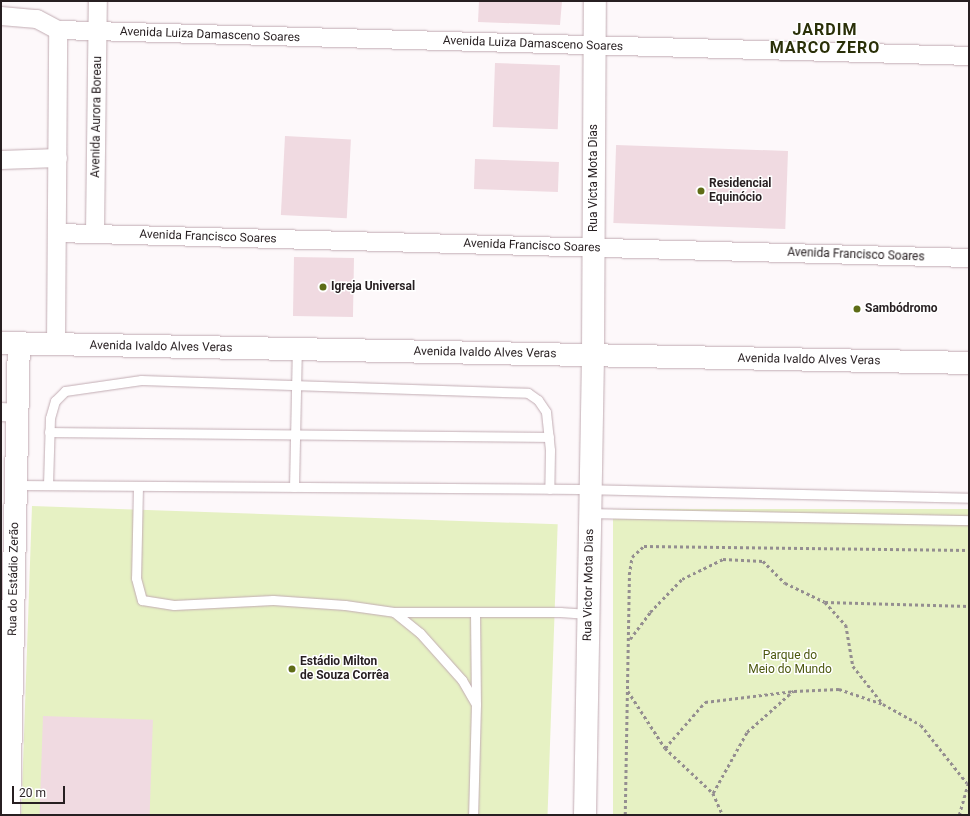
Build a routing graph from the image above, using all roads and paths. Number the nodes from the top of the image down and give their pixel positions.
1 (98, 1) edge
2 (595, 1) edge
3 (1, 16) edge
4 (58, 30) junction
5 (98, 32) junction
6 (595, 46) junction
7 (969, 56) edge
8 (58, 158) junction
9 (1, 160) edge
10 (57, 233) junction
11 (95, 233) junction
12 (594, 247) junction
13 (969, 258) edge
14 (10, 343) edge
15 (56, 345) junction
16 (297, 349) junction
17 (593, 355) junction
18 (969, 363) edge
19 (296, 385) junction
20 (9, 413) edge
21 (49, 432) junction
22 (295, 435) junction
23 (549, 437) junction
24 (16, 485) junction
25 (48, 485) junction
26 (138, 486) junction
27 (294, 487) junction
28 (549, 489) junction
29 (590, 489) junction
30 (969, 498) edge
31 (590, 513) junction
32 (969, 520) edge
33 (969, 550) edge
34 (825, 602) junction
35 (969, 606) edge
36 (394, 612) junction
37 (475, 612) junction
38 (588, 614) junction
39 (630, 639) junction
40 (627, 690) junction
41 (794, 691) junction
42 (476, 704) junction
43 (883, 704) junction
44 (665, 748) junction
45 (968, 782) edge
46 (713, 793) junction
47 (10, 815) edge
48 (474, 815) edge
49 (584, 815) edge
50 (625, 815) edge
51 (722, 815) edge
52 (959, 815) edge

1 - 5 street, Avenida Aurora Boreau
2 - 6 main road, Rua Victa Mota Dias
3 - 4 street
4 - 5 street, Avenida Luiza Damasceno Soares
4 - 8 street
5 - 6 street, Avenida Luiza Damasceno Soares
5 - 11 street, Avenida Aurora Boreau
6 - 7 street, Avenida Luiza Damasceno Soares
6 - 12 main road, Rua Victa Mota Dias
8 - 9 street
8 - 10 street
10 - 11 street, Avenida Francisco Soares
10 - 15 street
11 - 12 street, Avenida Francisco Soares
12 - 13 street, Avenida Francisco Soares
12 - 17 main road, Rua Victa Mota Dias
14 - 15 main road, Avenida Ivaldo Alves Veras
14 - 20 main road, Rua do Estádio Zerão
15 - 16 main road, Avenida Ivaldo Alves Veras
16 - 17 main road, Avenida Ivaldo Alves Veras
16 - 19 lane
17 - 18 main road, Avenida Ivaldo Alves Veras
17 - 29 main road, Rua Victor Mota Dias
19 - 21 lane
19 - 22 lane
19 - 23 lane
20 - 24 main road, Rua do Estádio Zerão
21 - 22 lane
21 - 25 lane
22 - 23 lane
22 - 27 lane
23 - 28 lane
24 - 25 lane
24 - 47 main road, Rua do Estádio Zerão
25 - 26 lane
26 - 27 lane
26 - 36 lane
27 - 28 lane
28 - 29 lane
29 - 30 lane
29 - 31 main road, Rua Victor Mota Dias
31 - 32 lane
31 - 38 main road, Rua Victor Mota Dias
33 - 39 path
34 - 35 path
34 - 39 path
34 - 43 path
36 - 37 lane
36 - 42 lane
37 - 38 lane
37 - 42 lane
38 - 49 main road, Rua Victor Mota Dias
39 - 40 path
40 - 44 path
40 - 50 path
41 - 43 path
41 - 44 path
41 - 46 path
42 - 48 lane
43 - 45 path
44 - 46 path
45 - 52 path
46 - 51 path

